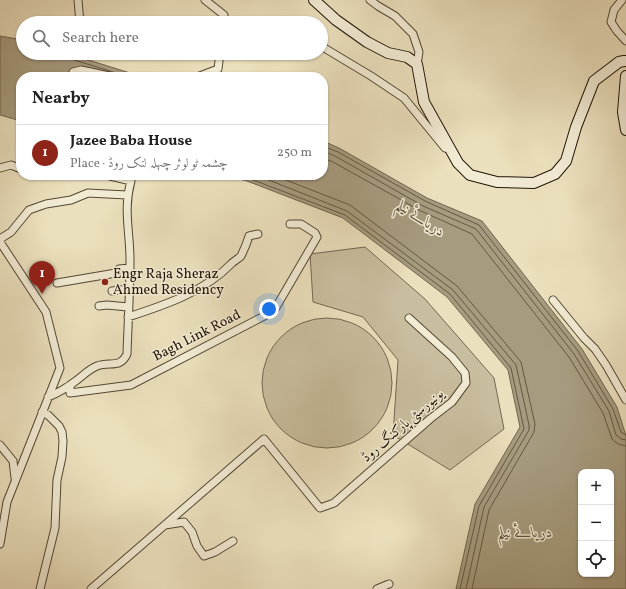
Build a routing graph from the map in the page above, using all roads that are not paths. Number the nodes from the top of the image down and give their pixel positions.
1 (78, 0) edge
2 (205, 0) edge
3 (314, 0) edge
4 (370, 0) edge
5 (622, 0) edge
6 (79, 16) edge
7 (224, 16) edge
8 (626, 41) edge
9 (328, 50) edge
10 (219, 60) edge
11 (626, 62) edge
12 (417, 64) junction
13 (73, 72) edge
14 (90, 72) edge
15 (210, 72) edge
16 (626, 76) edge
17 (626, 130) edge
18 (458, 163) junction
19 (16, 167) edge
20 (0, 168) edge
21 (127, 180) edge
22 (127, 195) junction
23 (290, 224) dead end
24 (258, 234) dead end
25 (0, 241) edge
26 (130, 268) junction
27 (57, 283) dead end
28 (129, 289) junction
29 (112, 291) dead end
30 (553, 300) dead end
31 (99, 306) dead end
32 (128, 307) junction
33 (128, 317) junction
34 (409, 318) dead end
35 (70, 385) junction
36 (48, 397) junction
37 (626, 400) edge
38 (42, 412) junction
39 (0, 445) edge
40 (16, 481) junction
41 (165, 525) junction
42 (233, 541) dead end
43 (0, 544) edge
44 (389, 584) dead end
45 (40, 589) edge
46 (91, 589) edge
47 (377, 589) edge

1 - 6 street
2 - 7 street
3 - 12 street
4 - 12 street
5 - 8 street
9 - 18 street
10 - 15 street
11 - 18 street
12 - 18 street
13 - 14 street
16 - 17 street
19 - 20 street
21 - 22 street
22 - 25 street
22 - 26 street
23 - 35 street, Bagh Link Road
24 - 33 street
25 - 36 street
26 - 27 street
26 - 28 street
28 - 29 street
28 - 32 street
30 - 37 street
31 - 32 street
32 - 33 street
33 - 35 street
34 - 41 street, یونیورسٹی پارکنگ روڈ
35 - 36 street
36 - 38 street
38 - 40 street
38 - 45 street
39 - 40 street
40 - 43 street
41 - 42 street
41 - 46 street
44 - 47 street

